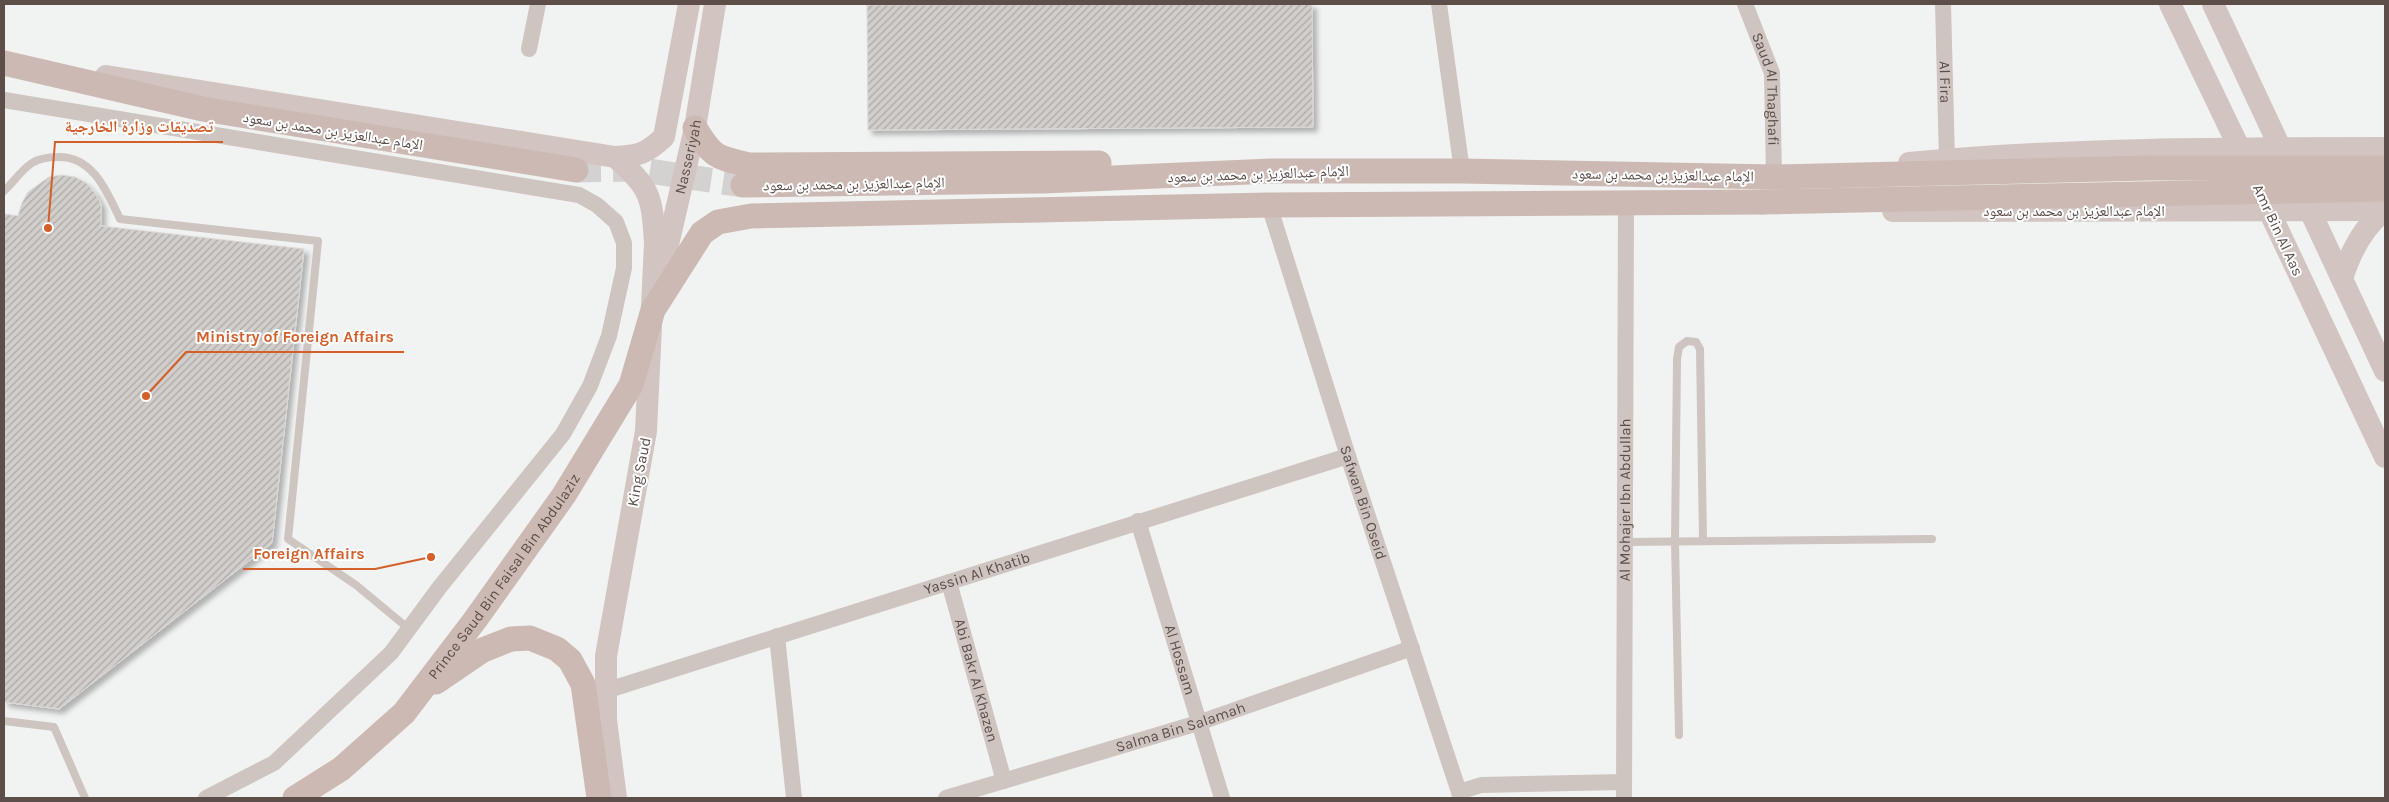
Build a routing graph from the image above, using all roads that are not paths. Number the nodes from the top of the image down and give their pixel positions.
1 (538, 4) edge
2 (689, 4) edge
3 (714, 4) edge
4 (1439, 4) edge
5 (1746, 4) edge
6 (1943, 4) edge
7 (2170, 4) edge
8 (2212, 4) edge
9 (530, 49) dead end
10 (4, 62) edge
11 (4, 100) edge
12 (695, 128) junction
13 (2280, 148) junction
14 (2385, 148) edge
15 (2240, 149) junction
16 (614, 157) junction
17 (1947, 160) junction
18 (2385, 168) edge
19 (576, 170) tunnel mouth
20 (1271, 171) junction
21 (1462, 171) junction
22 (1774, 177) junction
23 (743, 185) tunnel mouth
24 (2385, 189) edge
25 (4, 191) edge
26 (1762, 202) junction
27 (1626, 204) junction
28 (1269, 205) junction
29 (2385, 210) edge
30 (2269, 211) junction
31 (2310, 212) junction
32 (2342, 278) junction
33 (652, 310) junction
34 (2385, 371) edge
35 (1348, 456) junction
36 (2385, 457) edge
37 (1138, 521) junction
38 (1932, 539) dead end
39 (1703, 541) junction
40 (1625, 542) junction
41 (1675, 542) junction
42 (948, 582) junction
43 (409, 629) junction
44 (777, 636) junction
45 (1412, 648) junction
46 (605, 691) junction
47 (419, 693) junction
48 (4, 721) edge
49 (1198, 723) junction
50 (1679, 735) dead end
51 (342, 769) junction
52 (1004, 781) junction
53 (1624, 790) edge
54 (1460, 795) edge
55 (85, 798) edge
56 (206, 798) edge
57 (295, 798) edge
58 (312, 798) edge
59 (599, 798) edge
60 (616, 798) edge
61 (794, 798) edge
62 (946, 798) edge
63 (1222, 798) edge

1 - 9 street
2 - 16 main road, Nasseriyah
3 - 12 main road, Nasseriyah
4 - 21 street
5 - 22 street, Saud Al Thaghafi
6 - 17 street, Al Fira
7 - 15 main road, Amr Bin Al Aas
8 - 13 main road
10 - 16 main road
10 - 19 main road, الإمام عبدالعزيز بن محمد بن سعود
11 - 43 street
12 - 20 main road
12 - 33 main road, Nasseriyah
13 - 14 main road, الإمام عبدالعزيز بن محمد بن سعود
13 - 15 main road, الإمام عبدالعزيز بن محمد بن سعود
13 - 31 main road
15 - 17 main road, الإمام عبدالعزيز بن محمد بن سعود
15 - 30 main road, Amr Bin Al Aas
16 - 33 main road, King Saud
17 - 22 main road, الإمام عبدالعزيز بن محمد بن سعود
18 - 22 main road, الإمام عبدالعزيز بن محمد بن سعود, bridge
20 - 21 main road, الإمام عبدالعزيز بن محمد بن سعود
20 - 23 main road, الإمام عبدالعزيز بن محمد بن سعود
21 - 22 main road, الإمام عبدالعزيز بن محمد بن سعود
24 - 26 main road, الإمام عبدالعزيز بن محمد بن سعود, bridge
25 - 43 lane
26 - 27 main road, الإمام عبدالعزيز بن محمد بن سعود
26 - 30 main road, الإمام عبدالعزيز بن محمد بن سعود
27 - 28 main road, الإمام عبدالعزيز بن محمد بن سعود
27 - 40 street, Al Mohajer Ibn Abdullah
28 - 33 main road, الإمام عبدالعزيز بن محمد بن سعود
28 - 35 street, Safwan Bin Oseid
29 - 31 main road, الإمام عبدالعزيز بن محمد بن سعود
29 - 32 main road
30 - 31 main road, الإمام عبدالعزيز بن محمد بن سعود
30 - 36 main road, Amr Bin Al Aas
31 - 32 main road
32 - 34 main road
33 - 46 main road, King Saud
33 - 47 main road, Prince Saud Bin Faisal Bin Abdulaziz
35 - 37 street, Yassin Al Khatib
35 - 45 street, Safwan Bin Oseid
37 - 42 street, Yassin Al Khatib
37 - 49 street, Al Hossam
38 - 39 lane
39 - 41 lane
39 - 41 lane
40 - 41 lane
40 - 53 street, Al Mohajer Ibn Abdullah
41 - 50 lane
42 - 44 street, Yassin Al Khatib
42 - 52 street, Abi Bakr Al Khazen
43 - 56 street
44 - 46 street, Yassin Al Khatib
44 - 61 street
45 - 49 street, Salma Bin Salamah
45 - 54 street, Safwan Bin Oseid
46 - 60 main road, King Saud
47 - 51 main road, Prince Saud Bin Faisal Bin Abdulaziz
47 - 59 main road
48 - 55 lane
49 - 52 street, Salma Bin Salamah
49 - 63 street, Al Hossam
51 - 57 main road, Prince Saud Bin Faisal Bin Abdulaziz
51 - 58 main road
52 - 62 street, Salma Bin Salamah
53 - 54 street

